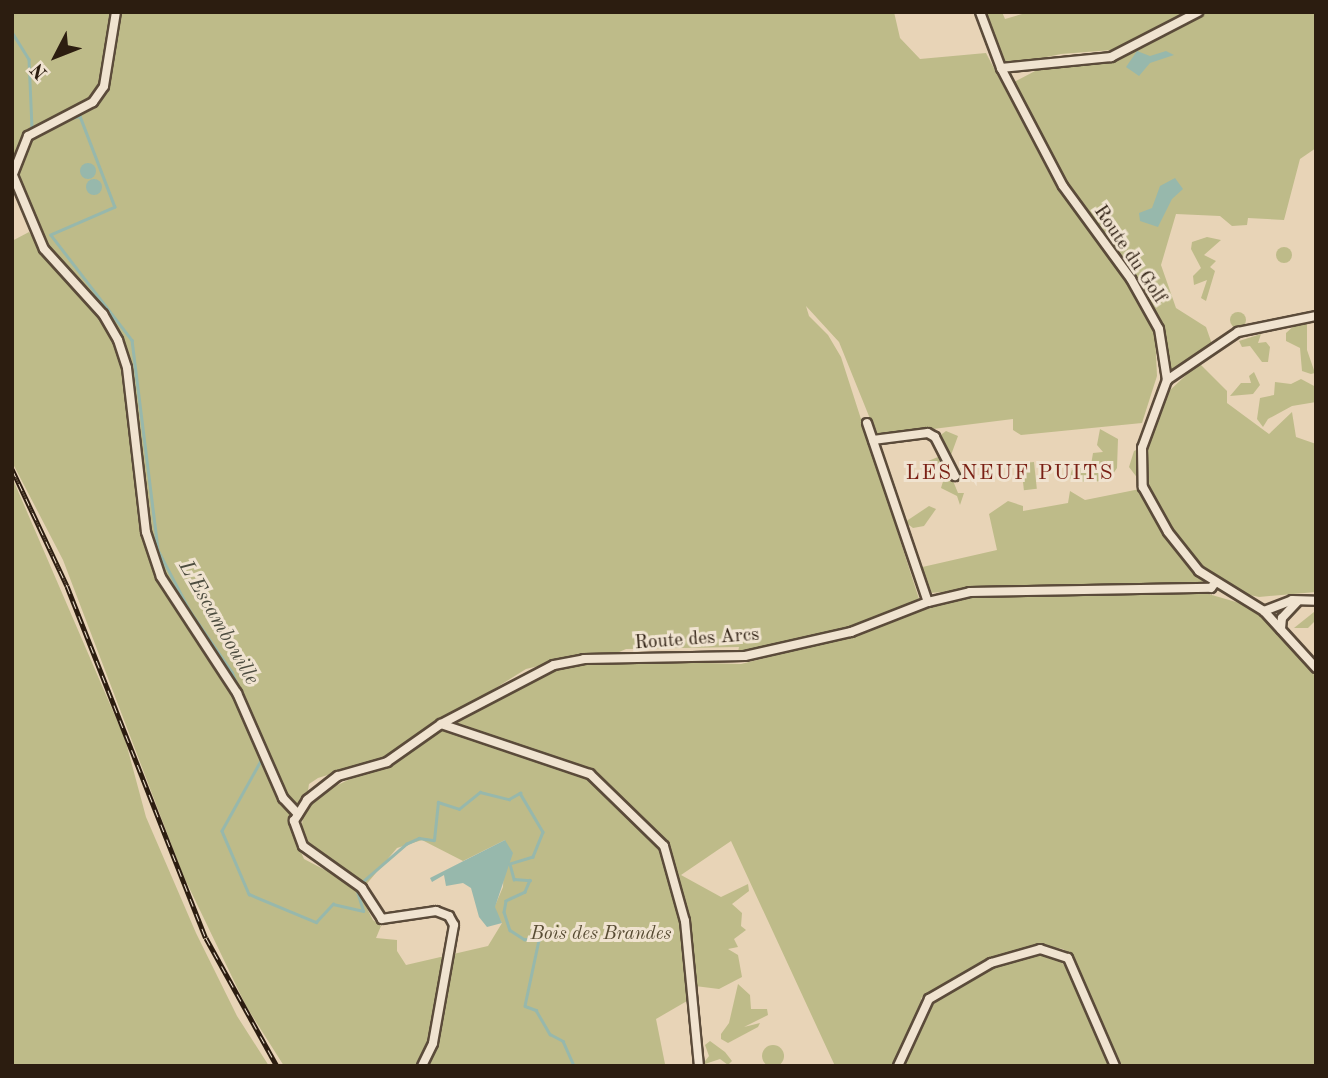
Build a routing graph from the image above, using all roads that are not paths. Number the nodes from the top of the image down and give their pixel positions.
1 (116, 12) edge
2 (980, 12) edge
3 (1198, 12) edge
4 (1001, 68) junction
5 (13, 174) edge
6 (1316, 316) edge
7 (1167, 380) junction
8 (867, 423) dead end
9 (873, 440) junction
10 (955, 476) dead end
11 (1215, 583) junction
12 (928, 601) junction
13 (1298, 601) junction
14 (1316, 601) edge
15 (1264, 611) junction
16 (1281, 629) junction
17 (1316, 668) edge
18 (442, 724) junction
19 (298, 814) junction
20 (422, 1066) edge
21 (699, 1066) edge
22 (898, 1066) edge
23 (1115, 1066) edge

1 - 5 street
2 - 4 street, Route du Golf
3 - 4 street
4 - 7 street, Route du Golf
5 - 19 street
6 - 7 street
7 - 11 street, Route du Golf
8 - 9 street
9 - 10 street
9 - 12 street
11 - 12 street, Route des Arcs
11 - 15 street, Route du Golf
12 - 18 street, Route des Arcs
13 - 14 street
13 - 15 street
13 - 16 street
15 - 16 street, Route du Golf
16 - 17 street, Route du Golf
18 - 19 street, Route des Arcs
18 - 21 street
19 - 20 street
22 - 23 street

